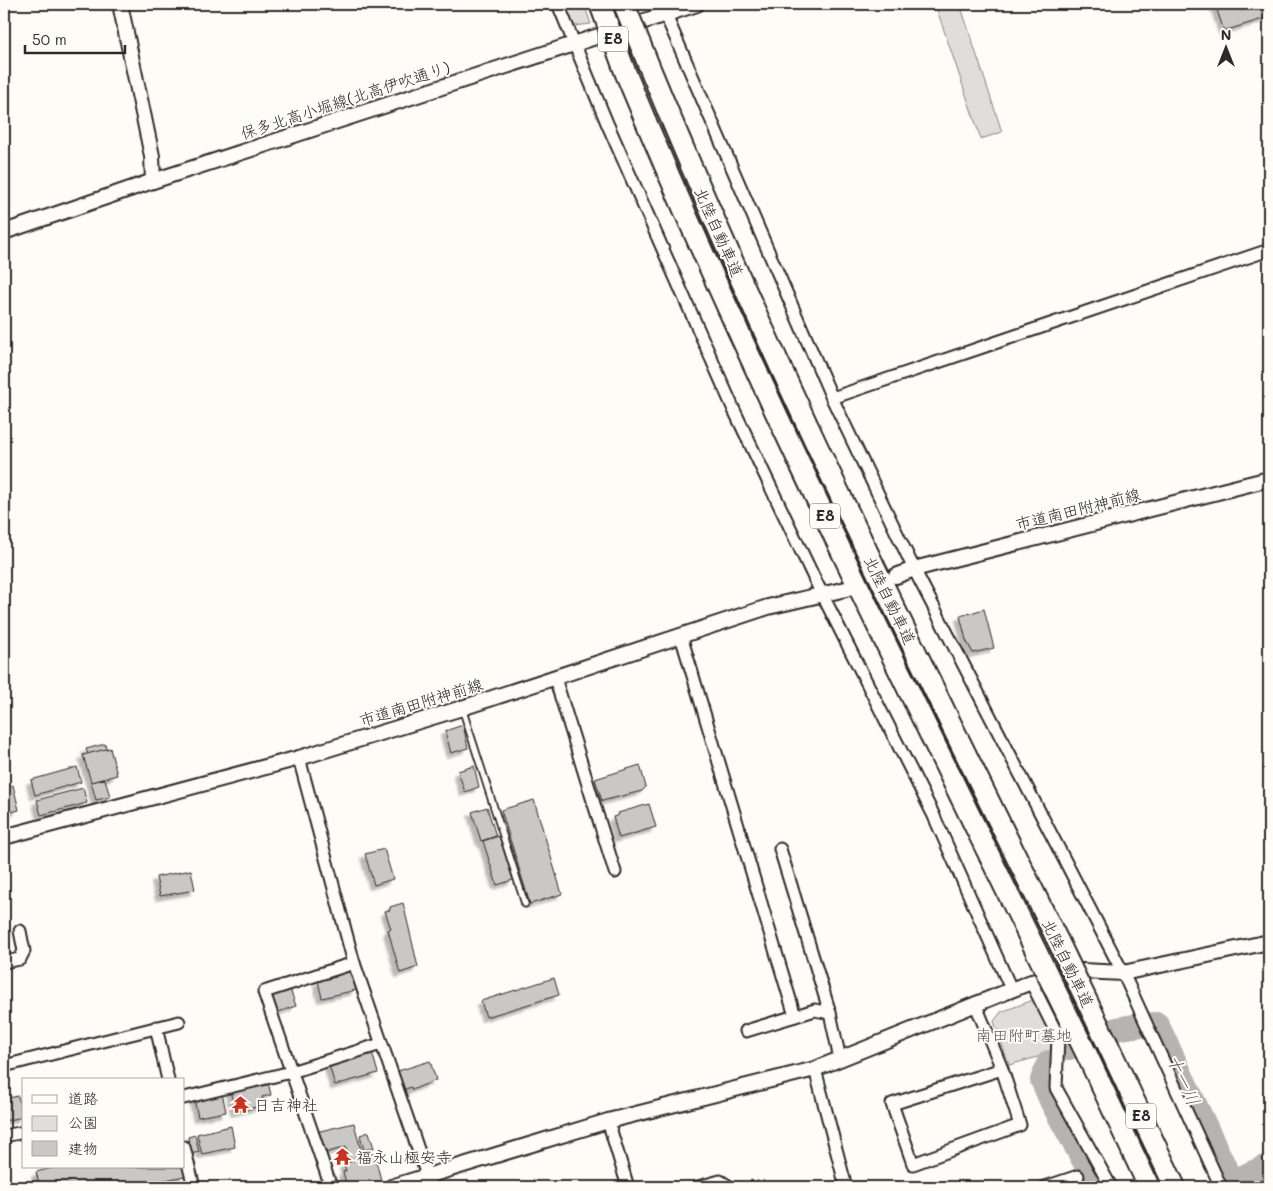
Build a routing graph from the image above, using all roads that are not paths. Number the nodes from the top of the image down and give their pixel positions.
1 (120, 4) edge
2 (558, 4) edge
3 (600, 4) edge
4 (624, 4) edge
5 (697, 4) edge
6 (663, 9) edge
7 (576, 43) junction
8 (153, 180) junction
9 (4, 232) edge
10 (1269, 250) edge
11 (832, 398) junction
12 (1269, 479) edge
13 (914, 569) junction
14 (896, 576) dead end
15 (846, 589) dead end
16 (823, 594) junction
17 (681, 636) junction
18 (555, 678) junction
19 (462, 708) junction
20 (299, 758) junction
21 (4, 837) edge
22 (780, 849) dead end
23 (615, 872) dead end
24 (525, 904) dead end
25 (20, 931) dead end
26 (1269, 942) edge
27 (4, 962) edge
28 (354, 963) junction
29 (1123, 973) junction
30 (1031, 982) junction
31 (1010, 989) junction
32 (975, 1004) junction
33 (830, 1013) junction
34 (794, 1016) junction
35 (179, 1022) dead end
36 (156, 1028) junction
37 (746, 1032) dead end
38 (381, 1044) junction
39 (840, 1059) junction
40 (4, 1064) edge
41 (1002, 1068) junction
42 (815, 1069) junction
43 (291, 1072) junction
44 (168, 1078) edge
45 (185, 1098) edge
46 (608, 1121) junction
47 (22, 1132) edge
48 (4, 1136) edge
49 (185, 1151) edge
50 (1078, 1176) dead end
51 (430, 1182) edge
52 (194, 1187) edge
53 (331, 1187) edge
54 (391, 1187) edge
55 (628, 1187) edge
56 (698, 1187) edge
57 (730, 1187) edge
58 (846, 1187) edge
59 (1046, 1187) edge
60 (1111, 1187) edge
61 (1149, 1187) edge
62 (1175, 1187) edge
63 (1221, 1187) edge

1 - 8 street
2 - 7 street
3 - 61 highway, 北陸自動車道 / E8, bridge
4 - 62 highway, 北陸自動車道 / E8, bridge
5 - 6 street, 保多北高小堀線(北高伊吹通り)
6 - 7 street, 保多北高小堀線(北高伊吹通り)
6 - 11 street
7 - 8 street, 保多北高小堀線(北高伊吹通り)
7 - 16 street
8 - 9 street, 保多北高小堀線(北高伊吹通り)
10 - 11 street
11 - 13 street
12 - 13 street, 市道南田附神前線
13 - 14 street, 市道南田附神前線
13 - 29 street
15 - 16 street, 市道南田附神前線
16 - 17 street, 市道南田附神前線
16 - 31 street
17 - 18 street, 市道南田附神前線
17 - 34 street
18 - 19 street, 市道南田附神前線
18 - 23 street
19 - 20 street, 市道南田附神前線
19 - 24 lane
20 - 21 street, 市道南田附神前線
20 - 28 street
22 - 33 street
25 - 27 street
26 - 29 street
28 - 38 street
28 - 43 street
29 - 30 street
29 - 63 street
30 - 31 street
30 - 60 street
31 - 32 street
32 - 39 street
32 - 41 street
33 - 34 street
33 - 39 street
34 - 37 street
35 - 36 street
36 - 40 street
36 - 44 street
38 - 43 street
38 - 51 street
39 - 42 street
41 - 41 street
42 - 46 street
42 - 58 street
43 - 45 street
43 - 53 street
46 - 51 street
46 - 55 street
47 - 48 street
49 - 52 street
50 - 59 street
51 - 54 street
56 - 57 street

